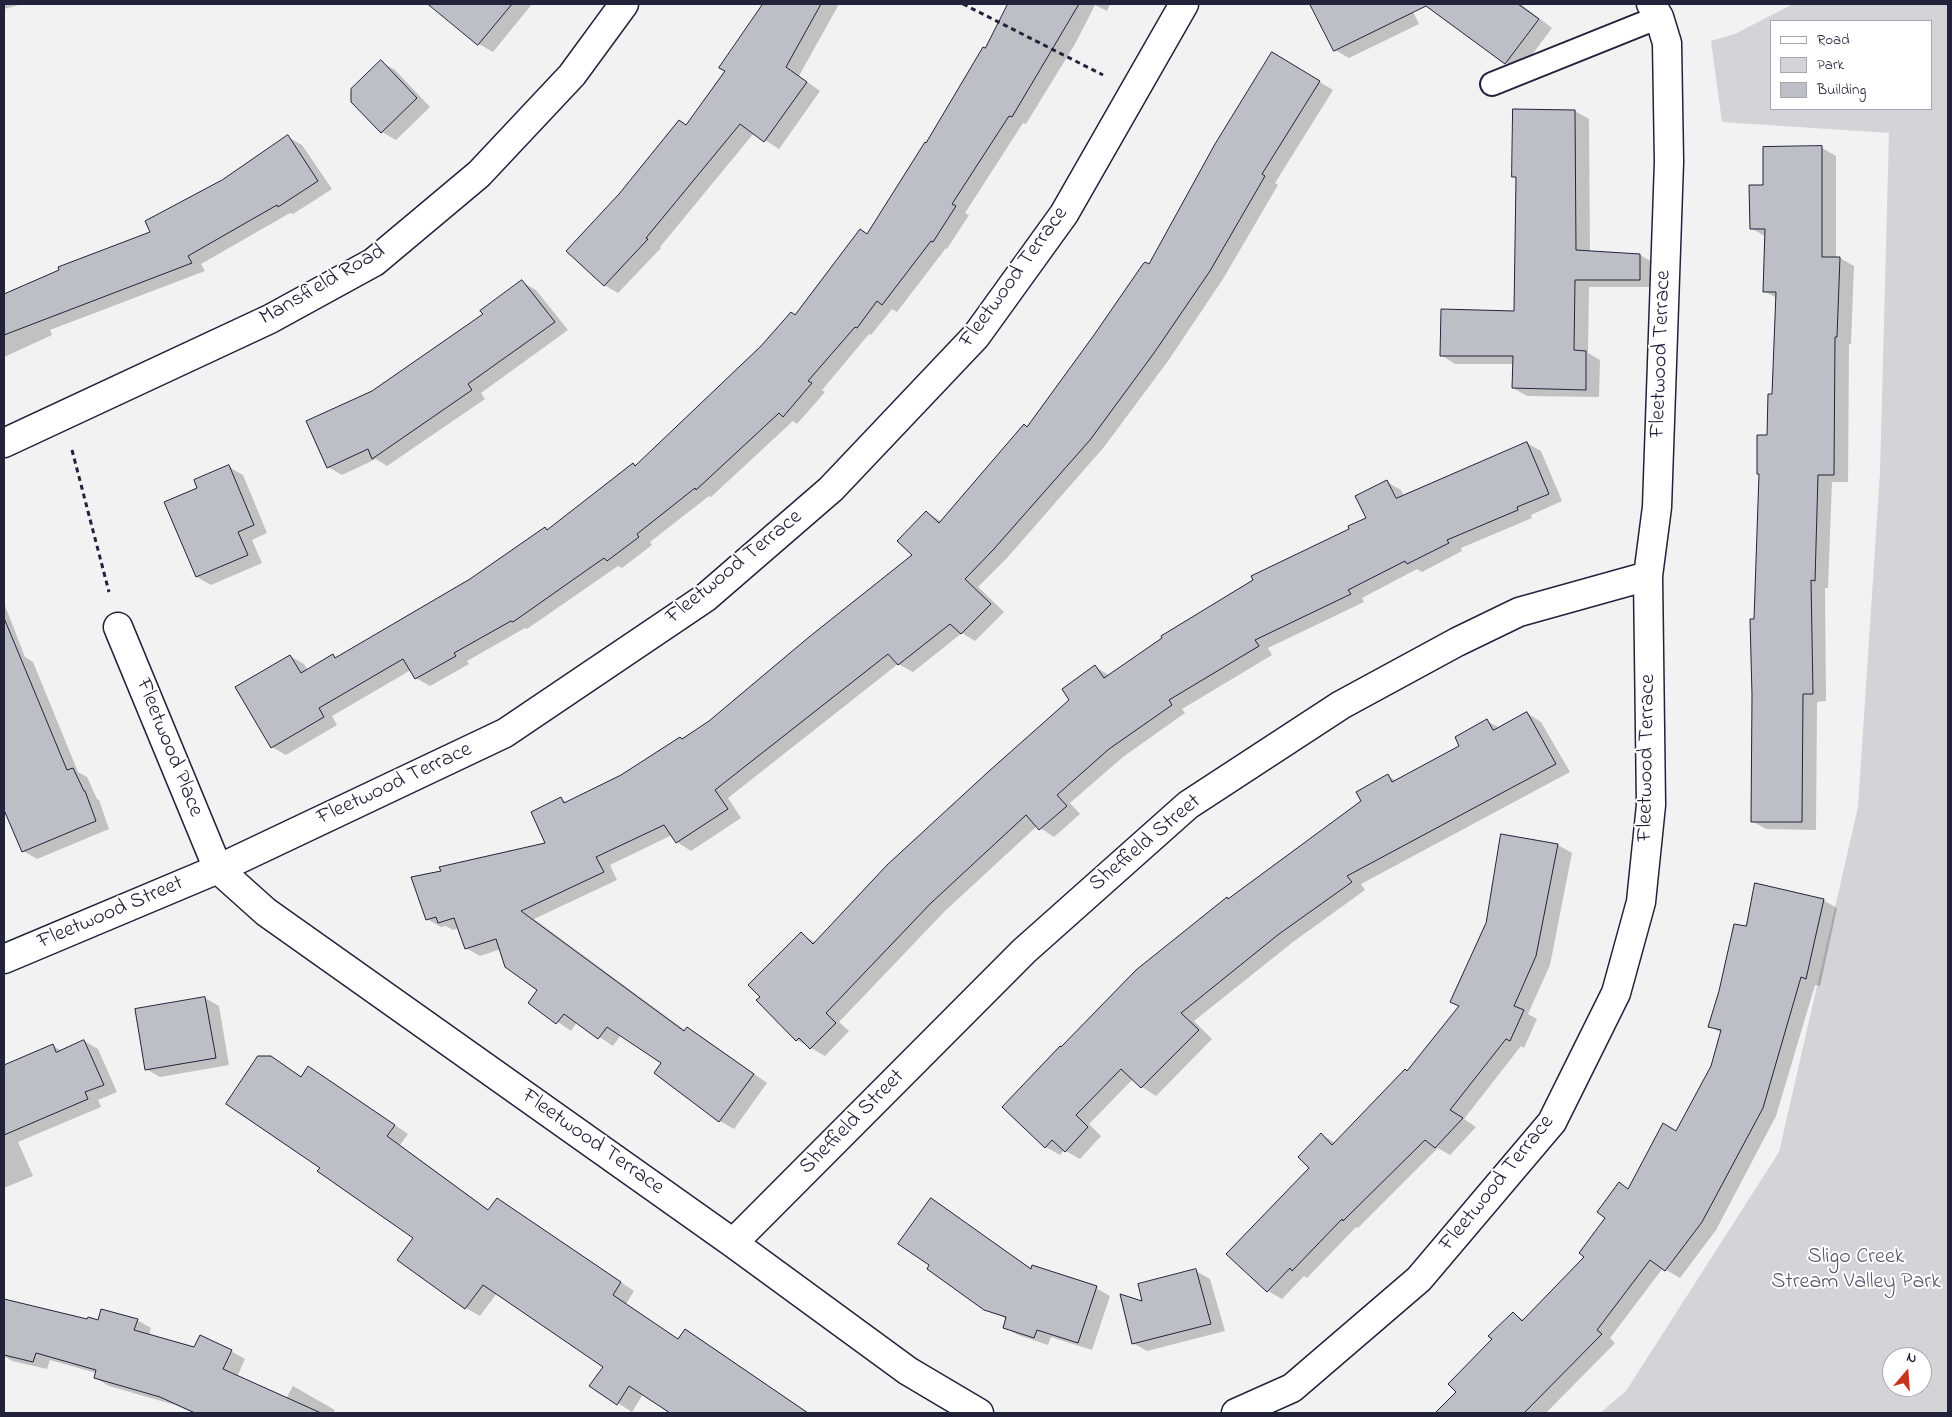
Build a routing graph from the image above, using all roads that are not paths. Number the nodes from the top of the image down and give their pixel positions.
1 (624, 4) edge
2 (1184, 4) edge
3 (1655, 10) edge
4 (1492, 84) dead end
5 (4, 443) edge
6 (1648, 576) junction
7 (118, 627) road end
8 (218, 869) junction
9 (4, 959) edge
10 (733, 1243) junction
11 (979, 1413) edge
12 (1236, 1413) edge

1 - 5 street, Mansfield Road
2 - 8 street, Fleetwood Terrace
3 - 4 lane
3 - 6 street, Fleetwood Terrace
6 - 10 street, Sheffield Street
6 - 12 street, Fleetwood Terrace
7 - 8 street, Fleetwood Place
8 - 9 street, Fleetwood Street
8 - 10 street, Fleetwood Terrace
10 - 11 street, Fleetwood Terrace

